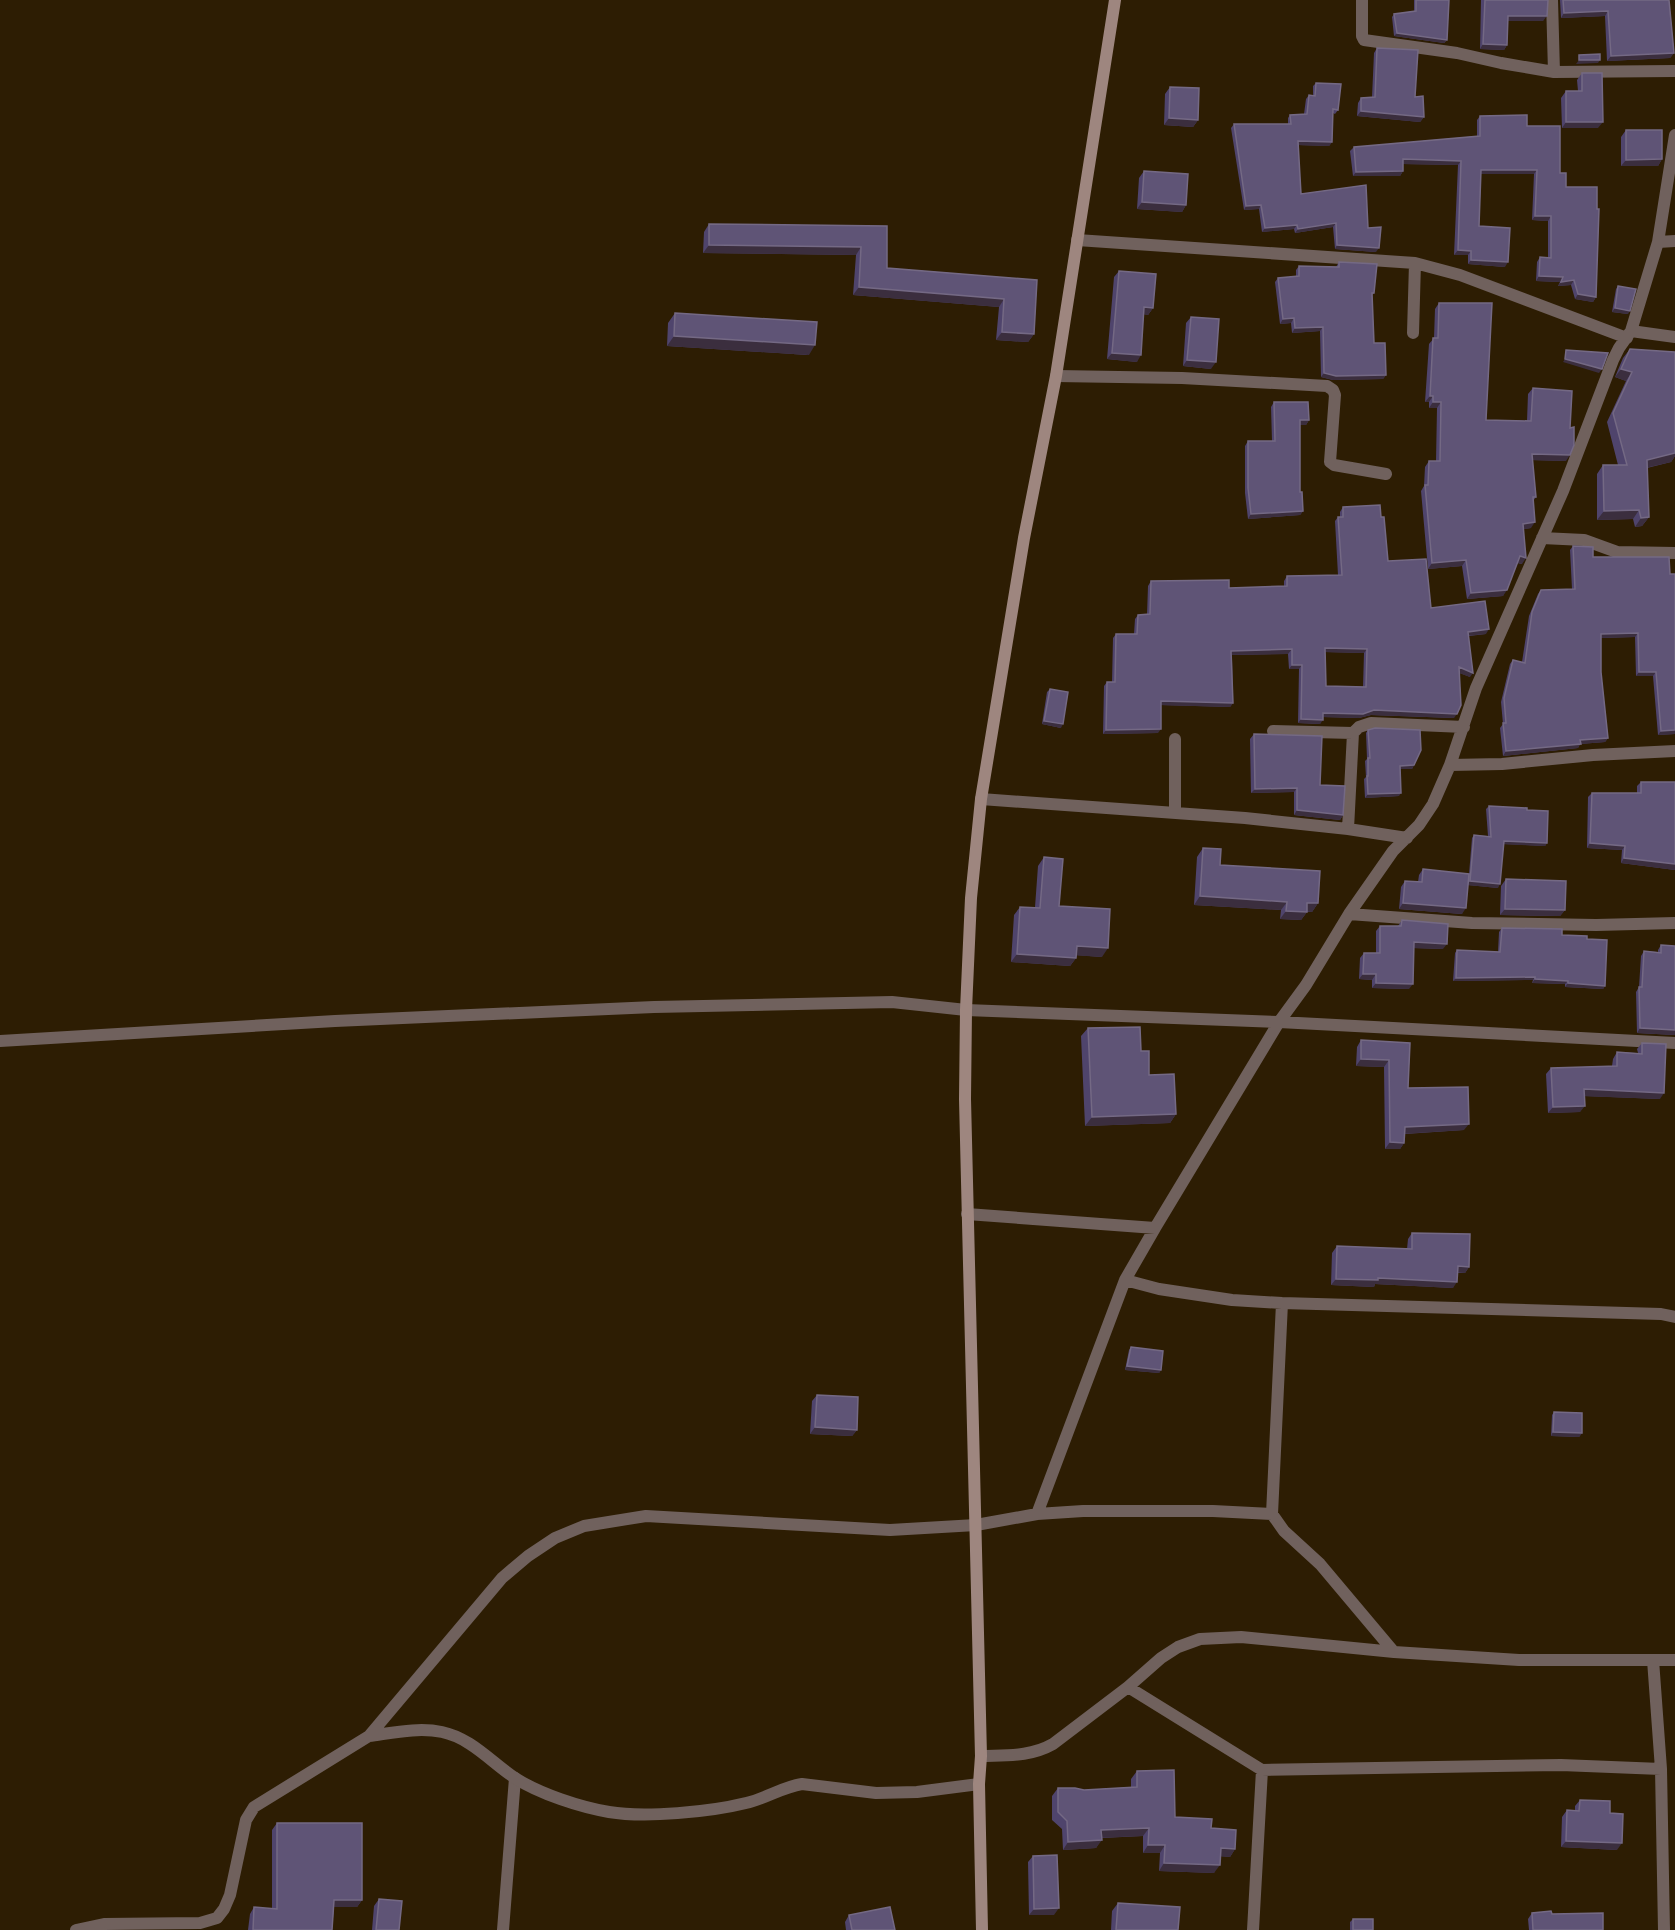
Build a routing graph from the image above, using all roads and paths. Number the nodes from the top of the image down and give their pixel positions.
1 (1115, 0) edge
2 (1362, 0) edge
3 (1552, 0) edge
4 (1675, 71) edge
5 (1554, 72) junction
6 (1675, 135) edge
7 (1077, 240) junction
8 (1675, 241) edge
9 (1658, 242) junction
10 (1415, 263) junction
11 (1413, 333) dead end
12 (1629, 335) junction
13 (1675, 337) edge
14 (1056, 376) junction
15 (1386, 474) dead end
16 (1542, 538) junction
17 (1675, 553) edge
18 (1464, 727) junction
19 (1273, 731) dead end
20 (1353, 733) junction
21 (1175, 739) dead end
22 (1675, 752) edge
23 (1450, 765) junction
24 (981, 799) junction
25 (1176, 812) junction
26 (1348, 829) junction
27 (1407, 838) junction
28 (1348, 914) junction
29 (1675, 923) edge
30 (966, 1010) junction
31 (1279, 1022) junction
32 (0, 1041) edge
33 (1675, 1043) edge
34 (967, 1214) junction
35 (1155, 1228) junction
36 (1125, 1280) junction
37 (1282, 1303) junction
38 (1675, 1317) edge
39 (1037, 1514) junction
40 (1272, 1514) junction
41 (976, 1525) junction
42 (1394, 1652) junction
43 (1653, 1660) junction
44 (1675, 1660) edge
45 (1128, 1687) junction
46 (369, 1736) junction
47 (981, 1756) junction
48 (1661, 1769) junction
49 (1262, 1770) junction
50 (515, 1778) junction
51 (979, 1784) junction
52 (216, 1924) edge
53 (76, 1930) edge
54 (503, 1930) edge
55 (982, 1930) edge
56 (1253, 1930) edge
57 (1664, 1930) edge

1 - 7 street
2 - 5 street
3 - 5 street
4 - 5 street
6 - 9 street
7 - 10 street
7 - 14 street
8 - 9 street
9 - 12 street
10 - 11 street
10 - 12 street
12 - 13 street
12 - 16 street
14 - 15 street
14 - 24 street
16 - 17 street
16 - 18 street
18 - 20 street
18 - 23 street
19 - 20 street
20 - 26 street
21 - 25 street
22 - 23 street
23 - 27 street
24 - 25 street
24 - 30 street
25 - 26 street
26 - 27 street
27 - 28 street
28 - 29 street
28 - 31 street
30 - 31 street
30 - 32 street
30 - 34 street
31 - 33 street
31 - 35 street
34 - 35 street
34 - 41 street
35 - 36 street
36 - 37 street
36 - 39 street
37 - 38 street
37 - 40 street
39 - 40 street
39 - 41 street
40 - 42 street
41 - 46 street
41 - 47 street
42 - 43 street
42 - 45 street
43 - 44 street
43 - 48 street
45 - 47 street
45 - 49 street
46 - 50 street
46 - 52 street
47 - 51 street
48 - 49 street
48 - 57 street
49 - 56 street
50 - 51 street
50 - 54 street
51 - 55 street
52 - 53 street

